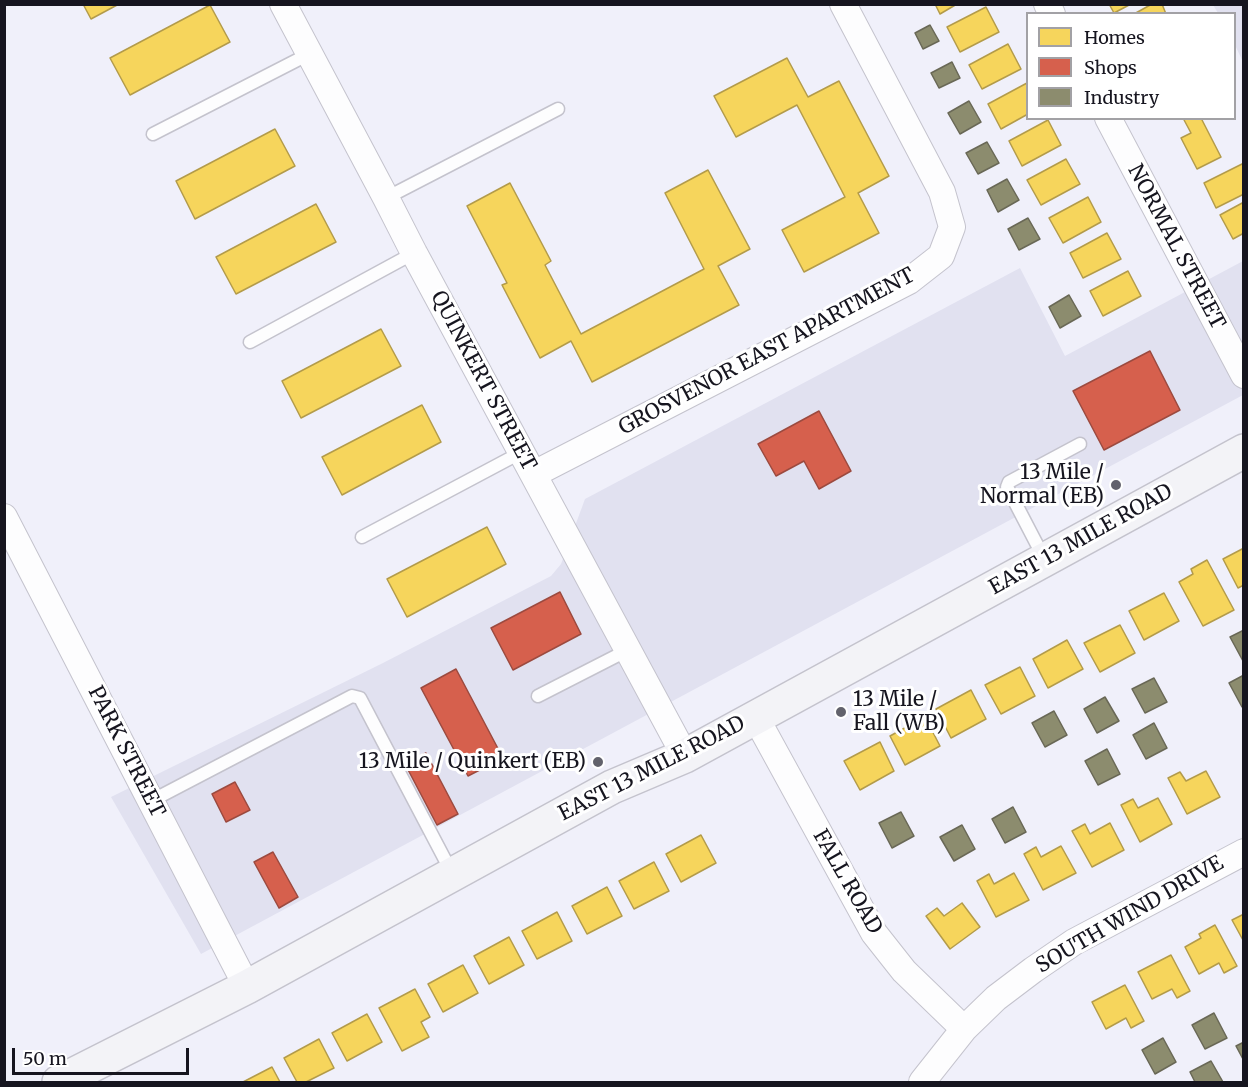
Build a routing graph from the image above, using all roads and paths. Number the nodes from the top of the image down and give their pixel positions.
1 (283, 4) edge
2 (843, 4) edge
3 (309, 54) junction
4 (558, 109) dead end
5 (1109, 120) edge
6 (153, 134) dead end
7 (387, 198) junction
8 (414, 253) junction
9 (250, 342) dead end
10 (1244, 375) edge
11 (1080, 444) dead end
12 (1244, 452) edge
13 (528, 463) junction
14 (4, 517) edge
15 (362, 537) dead end
16 (1045, 559) junction
17 (628, 650) junction
18 (538, 696) dead end
19 (755, 716) junction
20 (685, 756) junction
21 (151, 801) junction
22 (1244, 852) edge
23 (453, 874) junction
24 (247, 987) junction
25 (964, 1029) junction
26 (59, 1083) edge
27 (922, 1083) edge

1 - 3 street, QUINKERT STREET
2 - 13 street, GROSVENOR EAST APARTMENT
3 - 6 lane
3 - 7 street, QUINKERT STREET
4 - 7 lane
5 - 10 street, NORMAL STREET
7 - 8 street, QUINKERT STREET
8 - 9 lane
8 - 13 street, QUINKERT STREET
11 - 16 lane
12 - 16 main road, EAST 13 MILE ROAD
13 - 15 lane
13 - 17 street, QUINKERT STREET
14 - 21 street, PARK STREET
16 - 19 main road, EAST 13 MILE ROAD
17 - 18 lane
17 - 20 street, QUINKERT STREET
19 - 20 main road, EAST 13 MILE ROAD
19 - 25 street, FALL ROAD
20 - 23 main road, EAST 13 MILE ROAD
21 - 23 lane
21 - 24 street, PARK STREET
22 - 25 street, SOUTH WIND DRIVE
23 - 24 main road, EAST 13 MILE ROAD
24 - 26 main road, EAST 13 MILE ROAD
25 - 27 street, SOUTH WIND DRIVE

